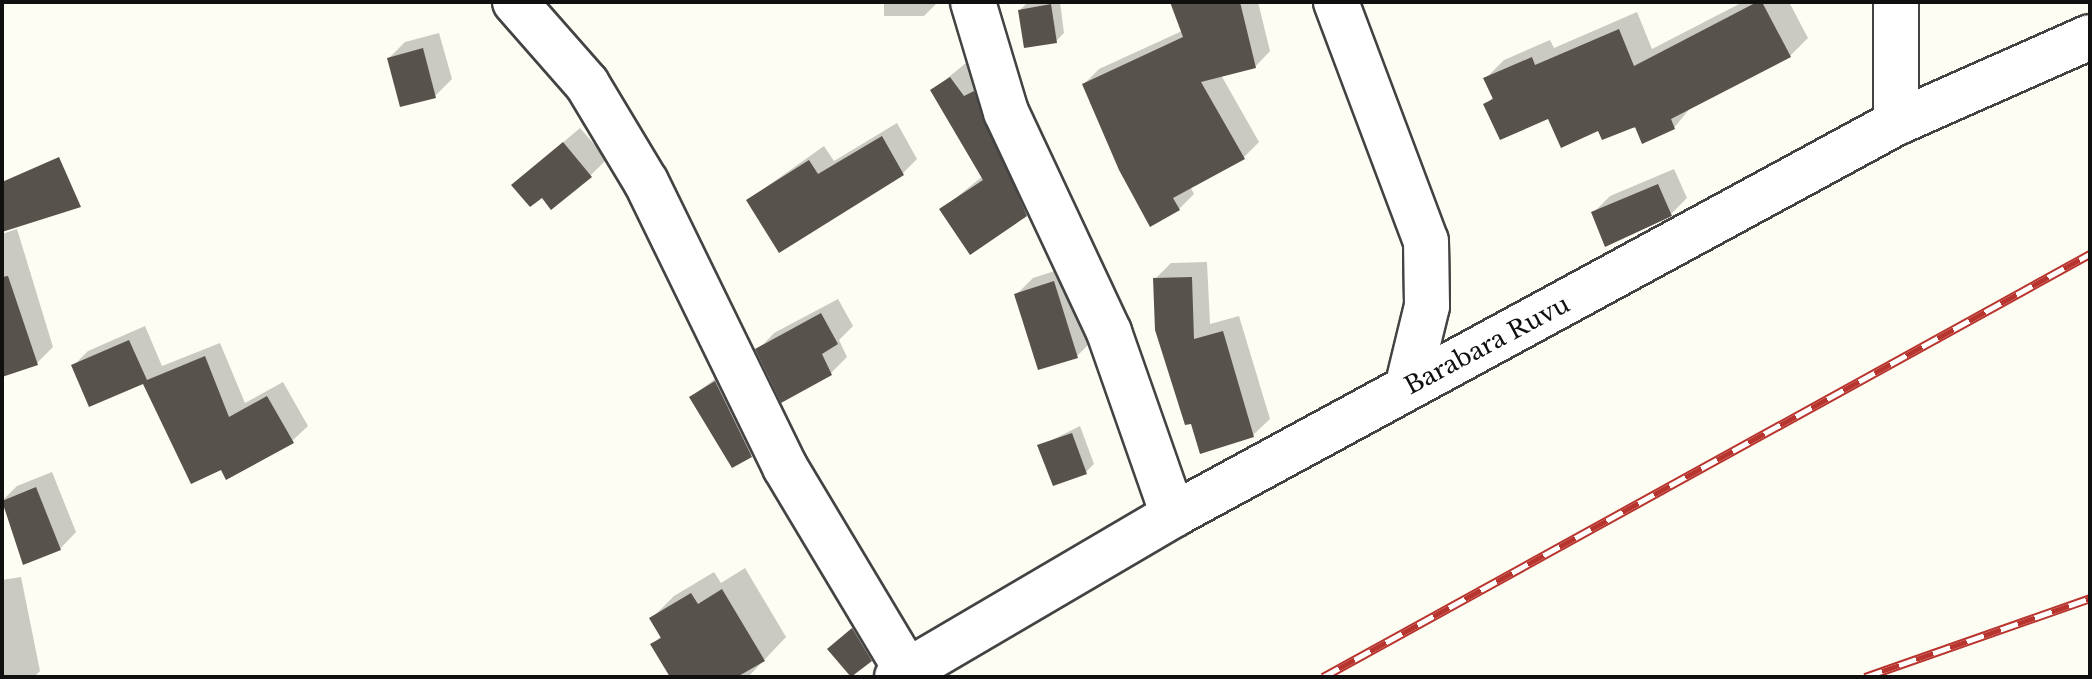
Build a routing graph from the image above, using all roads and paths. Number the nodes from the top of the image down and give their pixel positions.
1 (515, 2) edge
2 (973, 2) edge
3 (1336, 2) edge
4 (1892, 11) edge
5 (2090, 37) edge
6 (1896, 123) junction
7 (1407, 388) junction
8 (1173, 515) junction
9 (902, 674) edge

1 - 9 street
2 - 8 street
3 - 7 street
4 - 6 street
5 - 6 street, Barabara Ruvu
6 - 7 street, Barabara Ruvu
7 - 8 street, Barabara Ruvu
8 - 9 street, Barabara Ruvu

